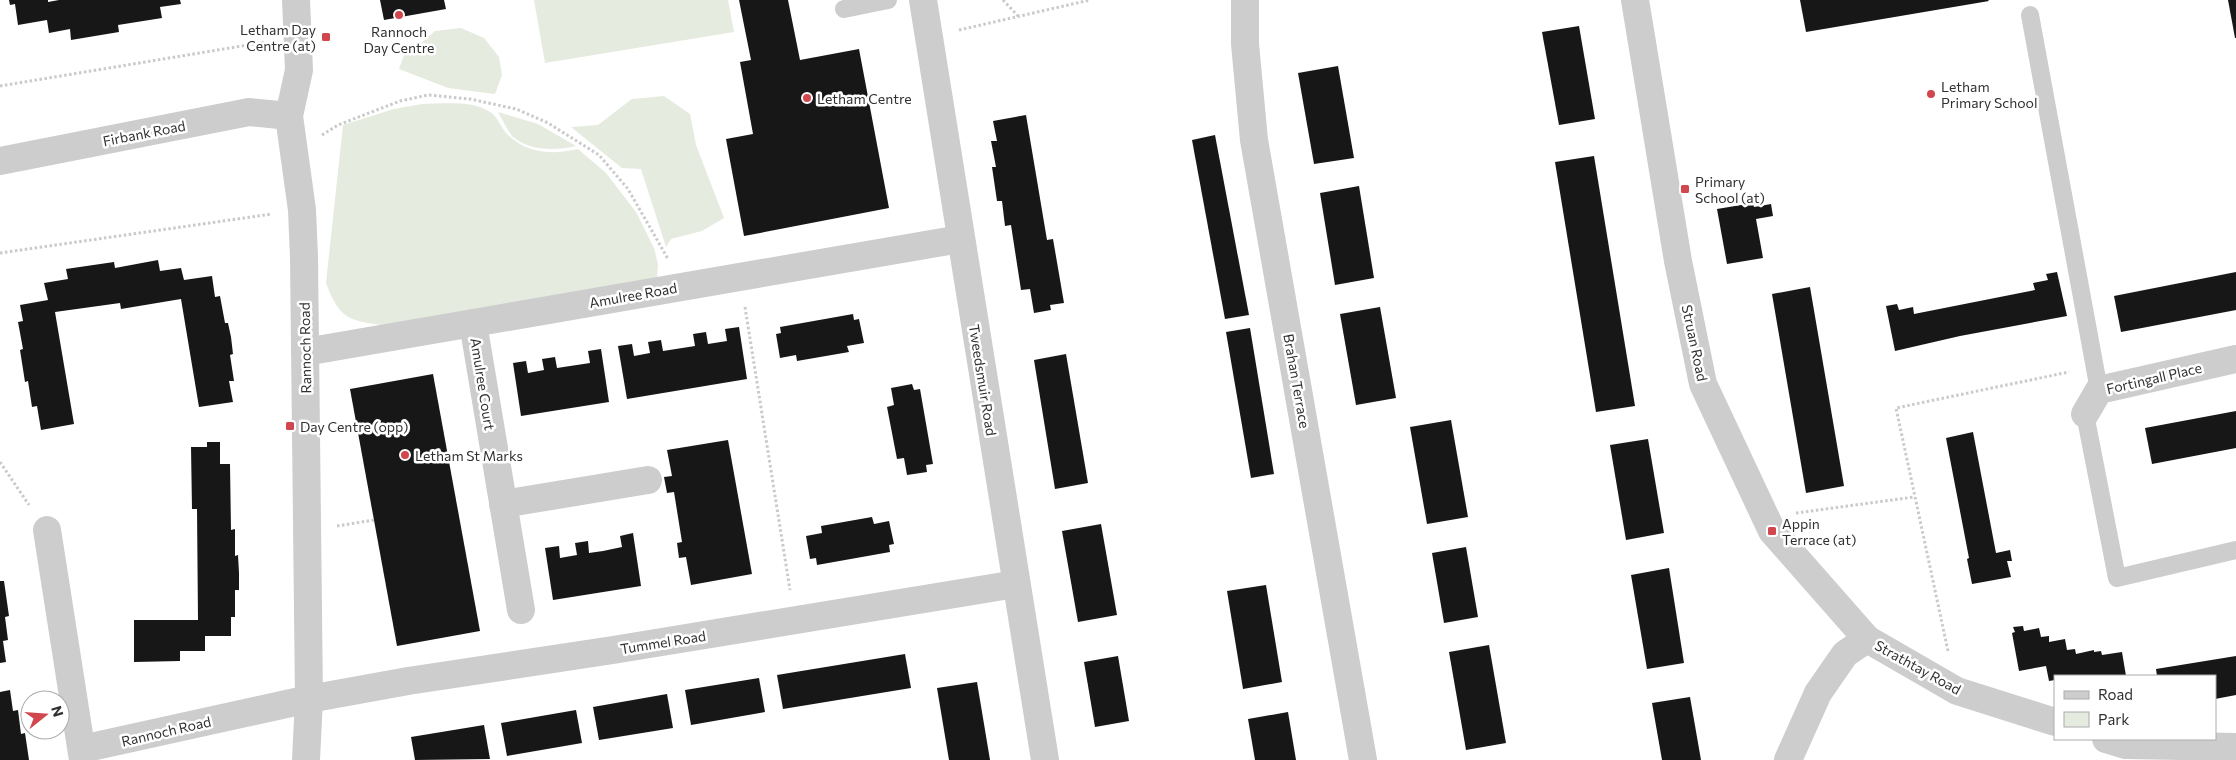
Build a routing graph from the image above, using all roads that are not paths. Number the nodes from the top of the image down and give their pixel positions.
1 (296, 0) edge
2 (888, 0) edge
3 (923, 0) edge
4 (1245, 0) edge
5 (1636, 0) edge
6 (844, 9) dead end
7 (2030, 15) dead end
8 (289, 116) junction
9 (0, 161) edge
10 (960, 239) junction
11 (473, 323) junction
12 (305, 352) junction
13 (2236, 359) edge
14 (2097, 378) junction
15 (2085, 414) joint
16 (648, 480) dead end
17 (503, 504) junction
18 (47, 530) road end
19 (2236, 550) edge
20 (1016, 584) junction
21 (521, 610) dead end
22 (1867, 639) junction
23 (309, 699) junction
24 (2054, 722) edge
25 (2109, 740) edge
26 (2236, 747) edge
27 (83, 755) edge
28 (306, 760) edge
29 (1045, 760) edge
30 (1363, 760) edge
31 (1788, 760) edge

1 - 8 street, Rannoch Road
2 - 6 lane
3 - 10 street, Tweedsmuir Road
4 - 30 street, Brahan Terrace
5 - 22 street, Struan Road
7 - 14 lane
8 - 9 street, Firbank Road
8 - 12 street, Rannoch Road
10 - 11 street, Amulree Road
10 - 20 street, Tweedsmuir Road
11 - 12 street, Amulree Road
11 - 17 street, Amulree Court
12 - 23 street, Rannoch Road
13 - 14 street, Fortingall Place
14 - 15 street, Fortingall Place
15 - 19 lane
16 - 17 street
17 - 21 street, Amulree Court
18 - 27 street, Rannoch Road
20 - 23 street, Tummel Road
20 - 29 street, Tweedsmuir Road
22 - 24 street, Strathtay Road
22 - 31 street
23 - 27 street, Rannoch Road
23 - 28 street, Rannoch Road
25 - 26 street

